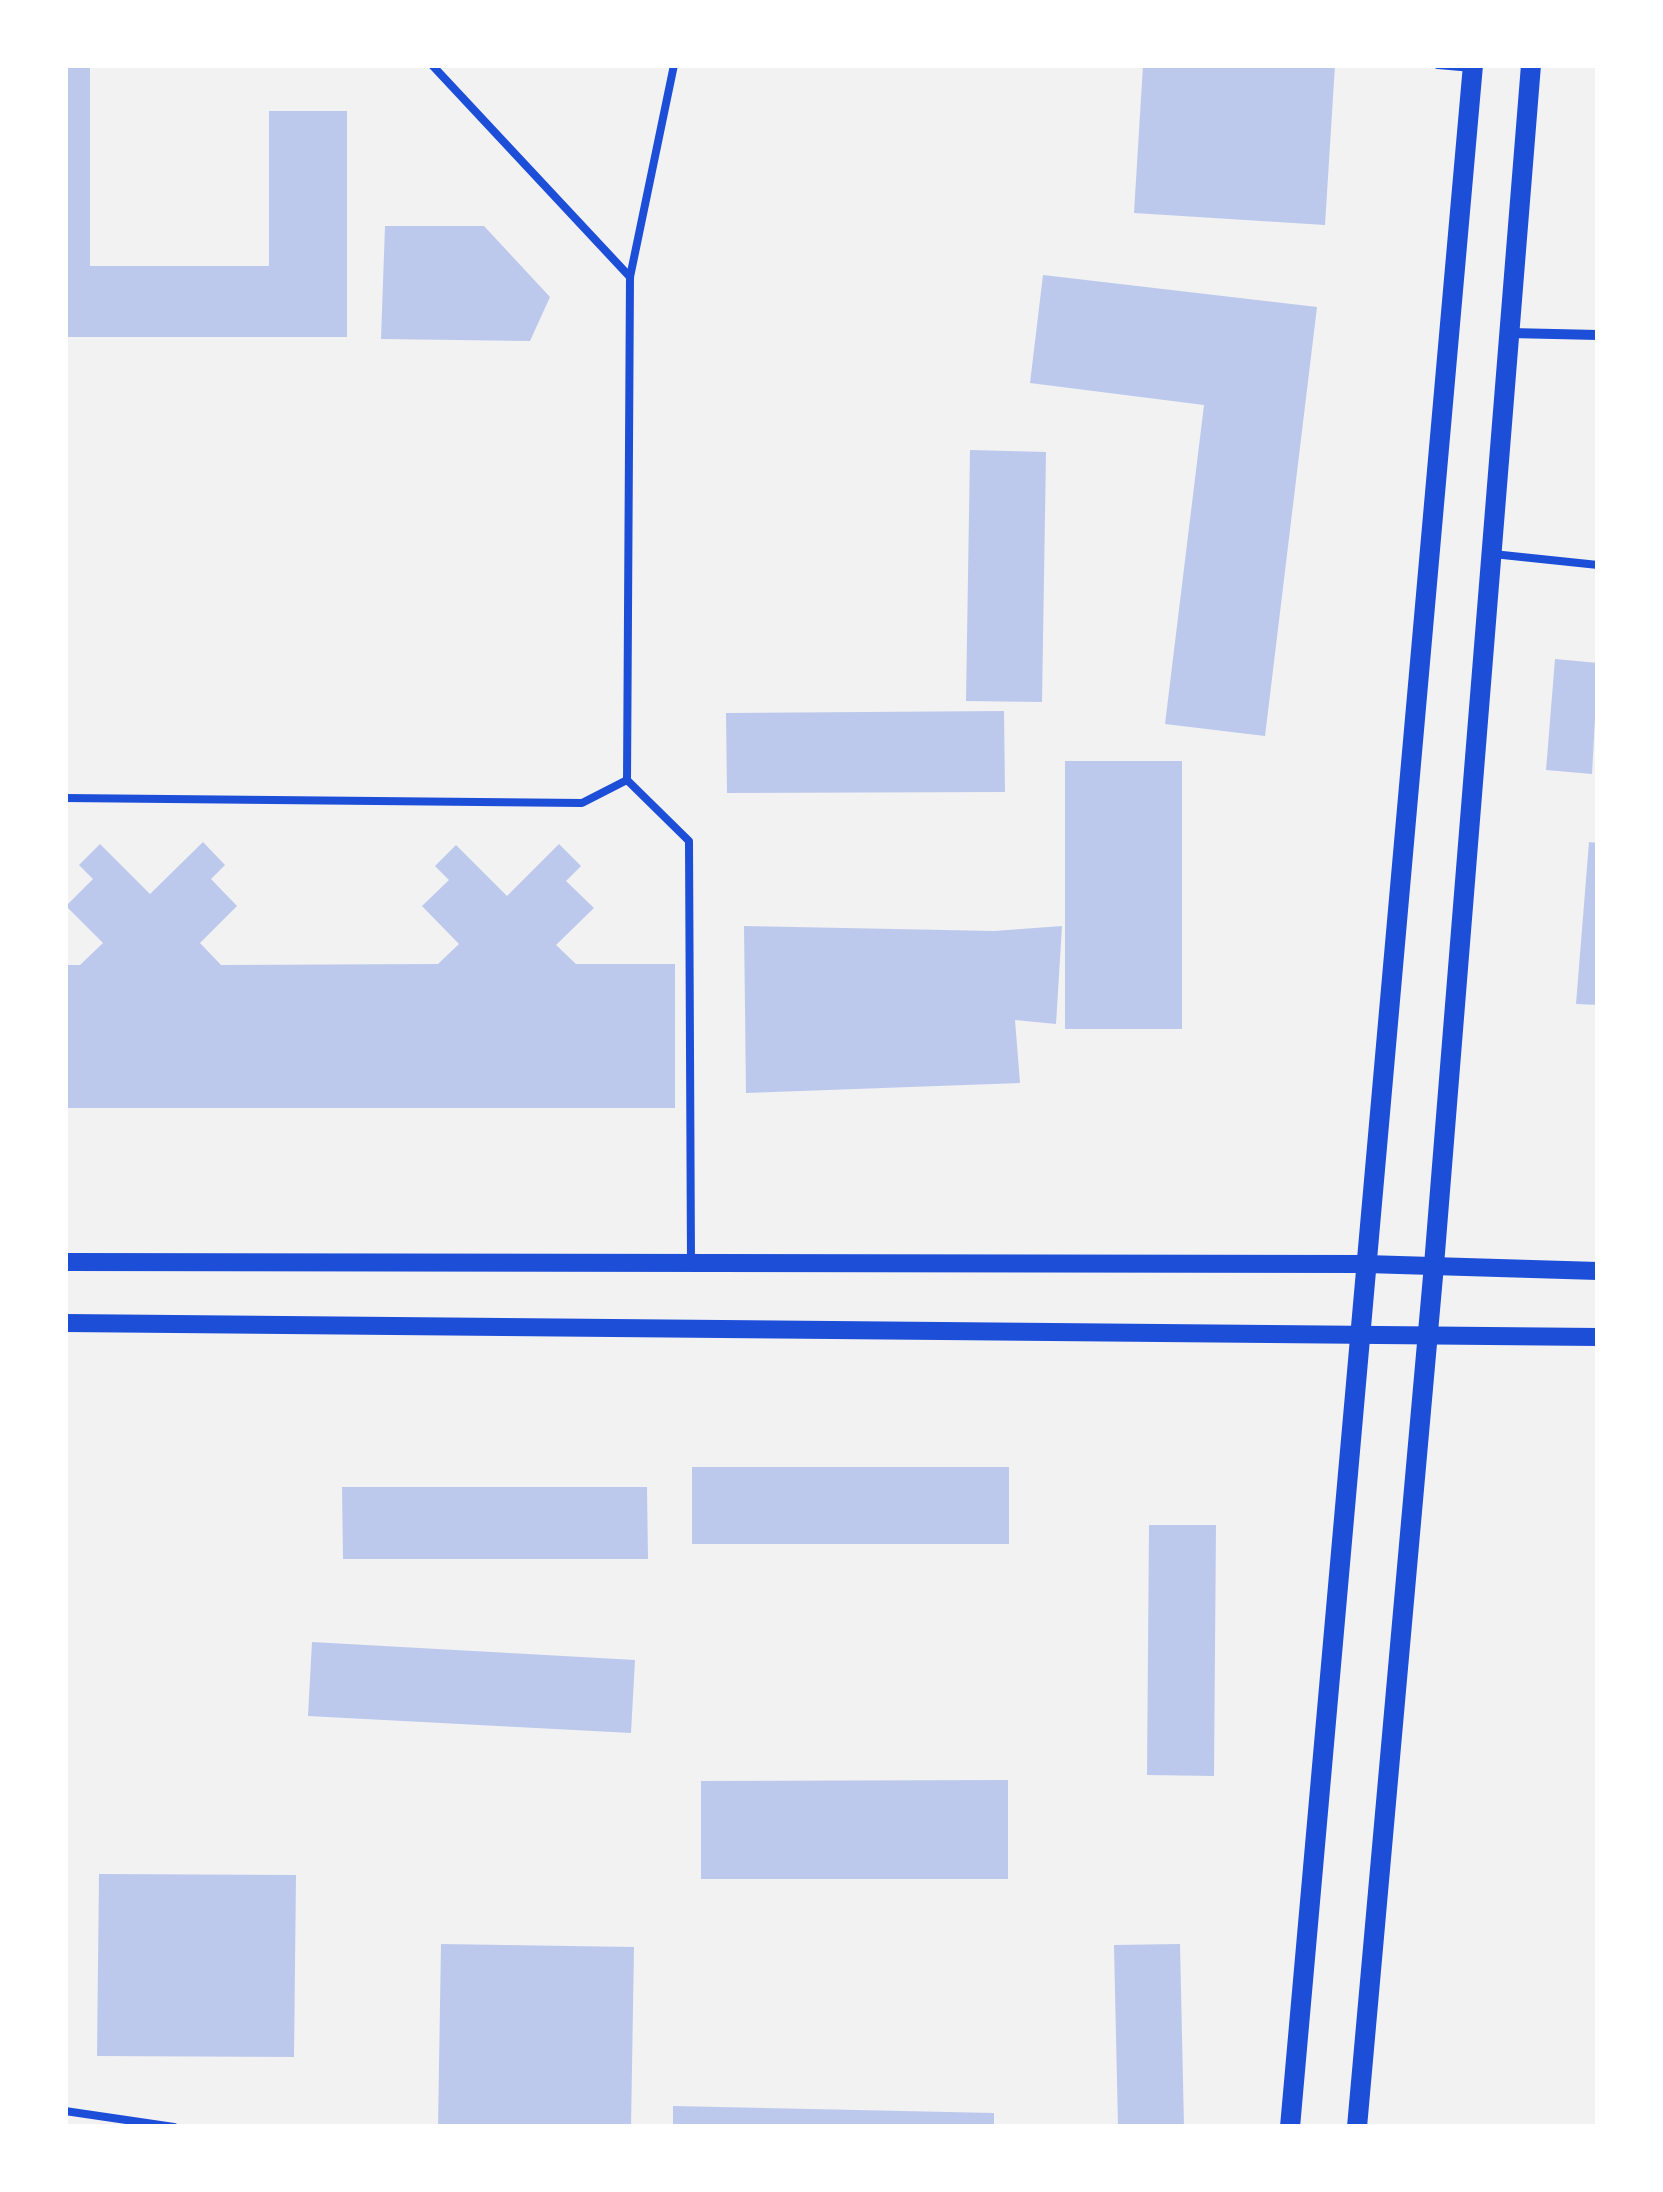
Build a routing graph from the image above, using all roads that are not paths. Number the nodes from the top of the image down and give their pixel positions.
1 (432, 65) edge
2 (674, 65) edge
3 (1438, 65) edge
4 (1532, 65) edge
5 (1473, 67) edge
6 (630, 278) junction
7 (1508, 333) junction
8 (1598, 335) edge
9 (1493, 554) junction
10 (1598, 565) edge
11 (626, 780) junction
12 (65, 798) edge
13 (65, 1262) edge
14 (691, 1262) junction
15 (1366, 1264) junction
16 (1434, 1266) junction
17 (1598, 1271) edge
18 (65, 1323) edge
19 (1361, 1334) junction
20 (1428, 1335) junction
21 (1598, 1338) edge
22 (65, 2111) edge
23 (174, 2127) edge
24 (1290, 2127) edge
25 (1358, 2127) edge

1 - 6 lane
2 - 6 lane
3 - 5 lane
4 - 7 main road
5 - 15 main road
6 - 11 lane
7 - 8 street
7 - 9 main road
9 - 10 lane
9 - 16 main road
11 - 12 lane
11 - 14 lane
13 - 14 street
14 - 15 street
15 - 16 street
15 - 19 main road
16 - 17 street
16 - 20 main road
18 - 19 street
19 - 20 street
19 - 24 main road
20 - 21 street
20 - 25 main road
22 - 23 lane

